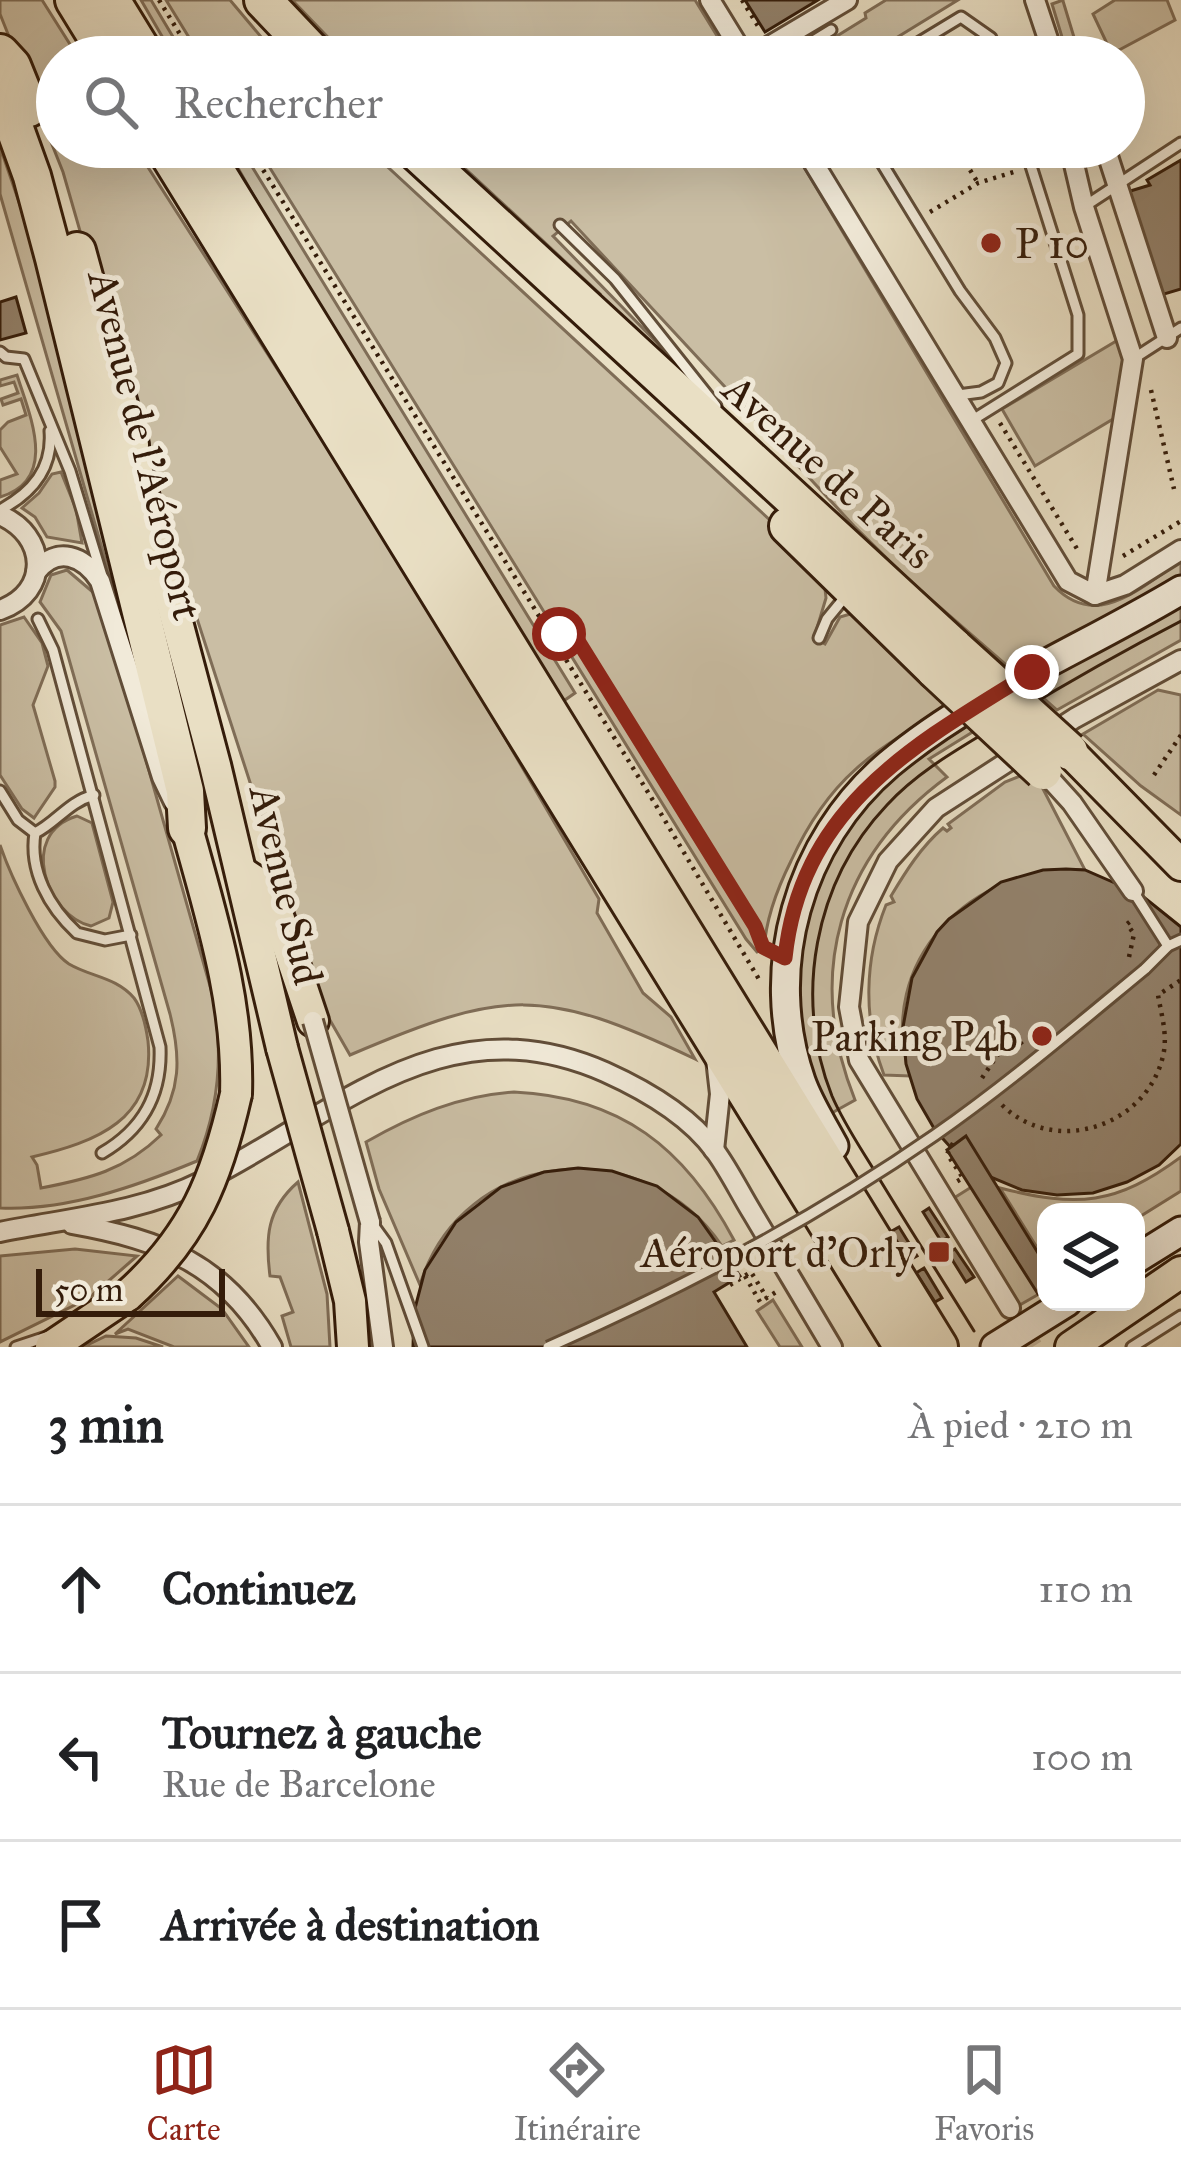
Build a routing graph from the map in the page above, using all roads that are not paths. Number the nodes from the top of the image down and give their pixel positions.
1 (74, 0) edge
2 (262, 0) edge
3 (710, 0) edge
4 (847, 0) edge
5 (1035, 0) edge
6 (115, 5) edge
7 (831, 30) dead end
8 (96, 36) edge
9 (133, 36) edge
10 (297, 36) edge
11 (734, 36) edge
12 (784, 36) edge
13 (821, 36) edge
14 (930, 36) edge
15 (988, 36) edge
16 (1047, 36) edge
17 (0, 52) edge
18 (0, 87) edge
19 (36, 127) edge
20 (1181, 143) edge
21 (1145, 166) edge
22 (52, 168) edge
23 (177, 168) edge
24 (214, 168) edge
25 (434, 168) edge
26 (817, 168) edge
27 (885, 168) edge
28 (1032, 168) edge
29 (1075, 168) edge
30 (1113, 168) edge
31 (1142, 168) edge
32 (1118, 183) junction
33 (1084, 207) junction
34 (560, 225) dead end
35 (1174, 333) edge
36 (0, 352) edge
37 (1133, 359) junction
38 (654, 372) junction
39 (956, 395) junction
40 (971, 421) junction
41 (50, 426) junction
42 (130, 445) joint
43 (747, 456) junction
44 (0, 513) edge
45 (1181, 550) edge
46 (36, 572) junction
47 (1181, 590) edge
48 (855, 592) junction
49 (1095, 596) junction
50 (107, 597) junction
51 (0, 610) edge
52 (38, 619) dead end
53 (819, 638) dead end
54 (945, 659) junction
55 (1181, 660) edge
56 (1161, 671) junction
57 (1181, 676) edge
58 (1056, 761) junction
59 (0, 790) edge
60 (94, 795) junction
61 (187, 828) junction
62 (34, 833) junction
63 (1181, 836) edge
64 (1181, 865) edge
65 (241, 872) junction
66 (1133, 892) joint
67 (131, 935) junction
68 (1181, 940) edge
69 (1168, 946) junction
70 (313, 1021) joint
71 (713, 1039) junction
72 (714, 1150) junction
73 (102, 1154) dead end
74 (62, 1222) junction
75 (370, 1222) junction
76 (1, 1231) edge
77 (1181, 1231) edge
78 (1145, 1253) edge
79 (1181, 1272) edge
80 (1010, 1308) tunnel mouth
81 (1053, 1311) edge
82 (1181, 1316) edge
83 (78, 1330) junction
84 (16, 1347) edge
85 (51, 1347) edge
86 (272, 1347) edge
87 (353, 1347) edge
88 (383, 1347) edge
89 (423, 1347) edge
90 (548, 1347) edge
91 (832, 1347) edge
92 (903, 1347) edge
93 (939, 1347) edge
94 (995, 1347) edge
95 (1071, 1347) edge
96 (1132, 1347) edge

1 - 8 highway
2 - 10 highway
3 - 11 street
4 - 12 street
5 - 16 street
6 - 9 highway
7 - 13 lane
14 - 15 lane
17 - 19 highway
18 - 61 highway, Avenue de l'Aéroport
20 - 21 lane
22 - 42 highway
23 - 71 highway
24 - 93 highway
25 - 38 highway, Avenue de Paris
26 - 39 street
27 - 39 lane
28 - 40 lane
29 - 33 street
30 - 32 street
31 - 32 lane
32 - 33 lane
32 - 35 street
33 - 37 street
34 - 43 lane
35 - 37 lane
36 - 41 lane
37 - 49 street
38 - 43 highway, Avenue de Paris
38 - 48 highway
39 - 40 street
40 - 49 street
41 - 44 lane
41 - 50 lane
42 - 65 main road, Avenue Sud
43 - 54 highway, Avenue de Paris
44 - 46 street
45 - 49 street
46 - 50 street
46 - 51 street
47 - 93 main road
48 - 53 lane
48 - 54 highway
50 - 61 street
52 - 60 lane
54 - 58 highway, Avenue de Paris, bridge
55 - 56 street
56 - 57 street
56 - 80 street
58 - 63 main road
58 - 64 main road, Avenue de Paris
58 - 66 street
59 - 62 lane
60 - 62 lane
60 - 67 lane
61 - 83 main road, bridge
62 - 67 lane
65 - 70 main road
65 - 87 main road, Avenue Sud, bridge
66 - 69 lane
67 - 73 lane
68 - 69 lane
69 - 90 lane, bridge
70 - 75 street, bridge
71 - 72 street
71 - 92 highway
72 - 74 street
72 - 91 street
74 - 76 street
74 - 86 street
75 - 88 street
75 - 89 lane
77 - 78 main road
79 - 95 main road
81 - 94 main road
82 - 96 lane
83 - 84 lane
83 - 85 main road

